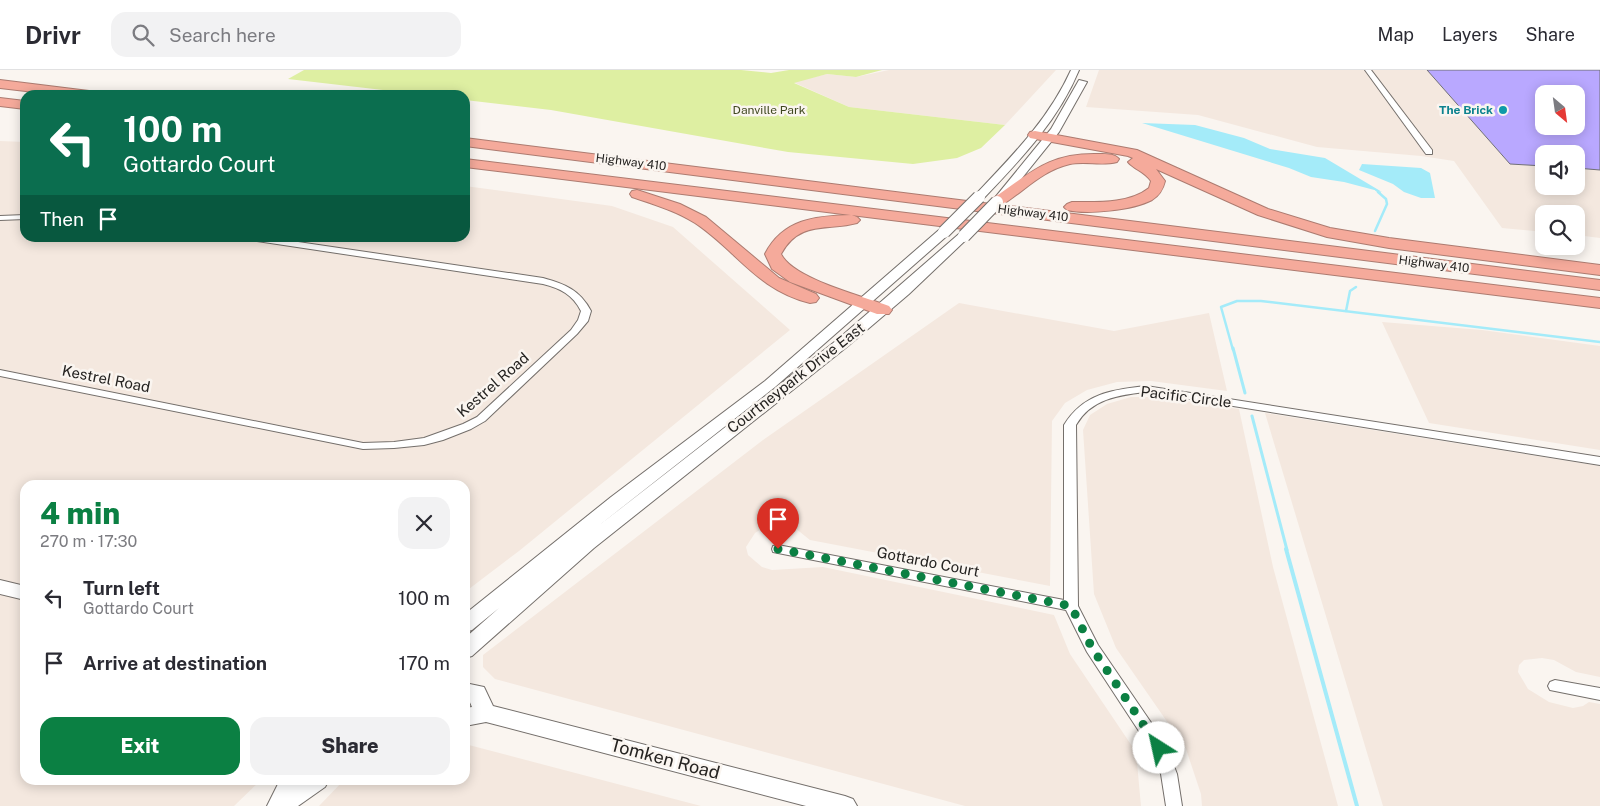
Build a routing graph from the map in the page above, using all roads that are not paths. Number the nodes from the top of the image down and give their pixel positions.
1 (1075, 70) edge
2 (1086, 70) edge
3 (1368, 70) edge
4 (4, 84) edge
5 (51, 90) edge
6 (0, 94) edge
7 (20, 96) edge
8 (0, 103) edge
9 (20, 105) edge
10 (1040, 139) junction
11 (470, 143) edge
12 (1429, 152) dead end
13 (470, 155) edge
14 (470, 164) edge
15 (507, 169) junction
16 (1156, 176) junction
17 (878, 194) junction
18 (997, 202) junction
19 (20, 218) edge
20 (2, 220) edge
21 (1067, 236) junction
22 (285, 242) edge
23 (1353, 254) junction
24 (1342, 270) junction
25 (1600, 270) edge
26 (1600, 278) edge
27 (1600, 285) edge
28 (1600, 303) edge
29 (858, 308) junction
30 (877, 315) junction
31 (0, 373) edge
32 (1600, 461) edge
33 (778, 549) dead end
34 (0, 587) edge
35 (20, 592) edge
36 (1071, 606) junction
37 (470, 621) edge
38 (470, 646) edge
39 (1556, 686) dead end
40 (470, 692) edge
41 (1600, 694) edge
42 (475, 715) edge
43 (290, 785) edge
44 (310, 785) edge
45 (281, 804) edge
46 (845, 806) edge
47 (1174, 806) edge

1 - 10 main road, Courtneypark Drive East
2 - 10 main road, Courtneypark Drive East
3 - 12 street
4 - 5 highway
6 - 7 highway
8 - 9 highway
10 - 16 highway
10 - 18 main road, Courtneypark Drive East
10 - 25 highway
10 - 29 main road, Courtneypark Drive East, bridge
11 - 17 highway, Highway 410
13 - 24 highway
14 - 15 highway, Highway 410
15 - 21 highway, Highway 410
15 - 29 highway
16 - 17 highway
16 - 18 highway
17 - 23 highway, Highway 410
18 - 30 main road, Courtneypark Drive East, bridge
19 - 20 street
21 - 24 highway, Highway 410
21 - 29 highway
22 - 31 street, Kestrel Road
23 - 26 highway
23 - 27 highway, Highway 410
24 - 28 highway, Highway 410
29 - 30 highway
29 - 37 main road, Courtneypark Drive East
30 - 38 main road, Courtneypark Drive East
32 - 36 street, Pacific Circle
33 - 36 street, Gottardo Court
34 - 35 main road
36 - 47 street, Pacific Circle
39 - 41 street
40 - 42 main road, Tomken Road
42 - 46 main road, Tomken Road
43 - 45 main road
44 - 45 main road

